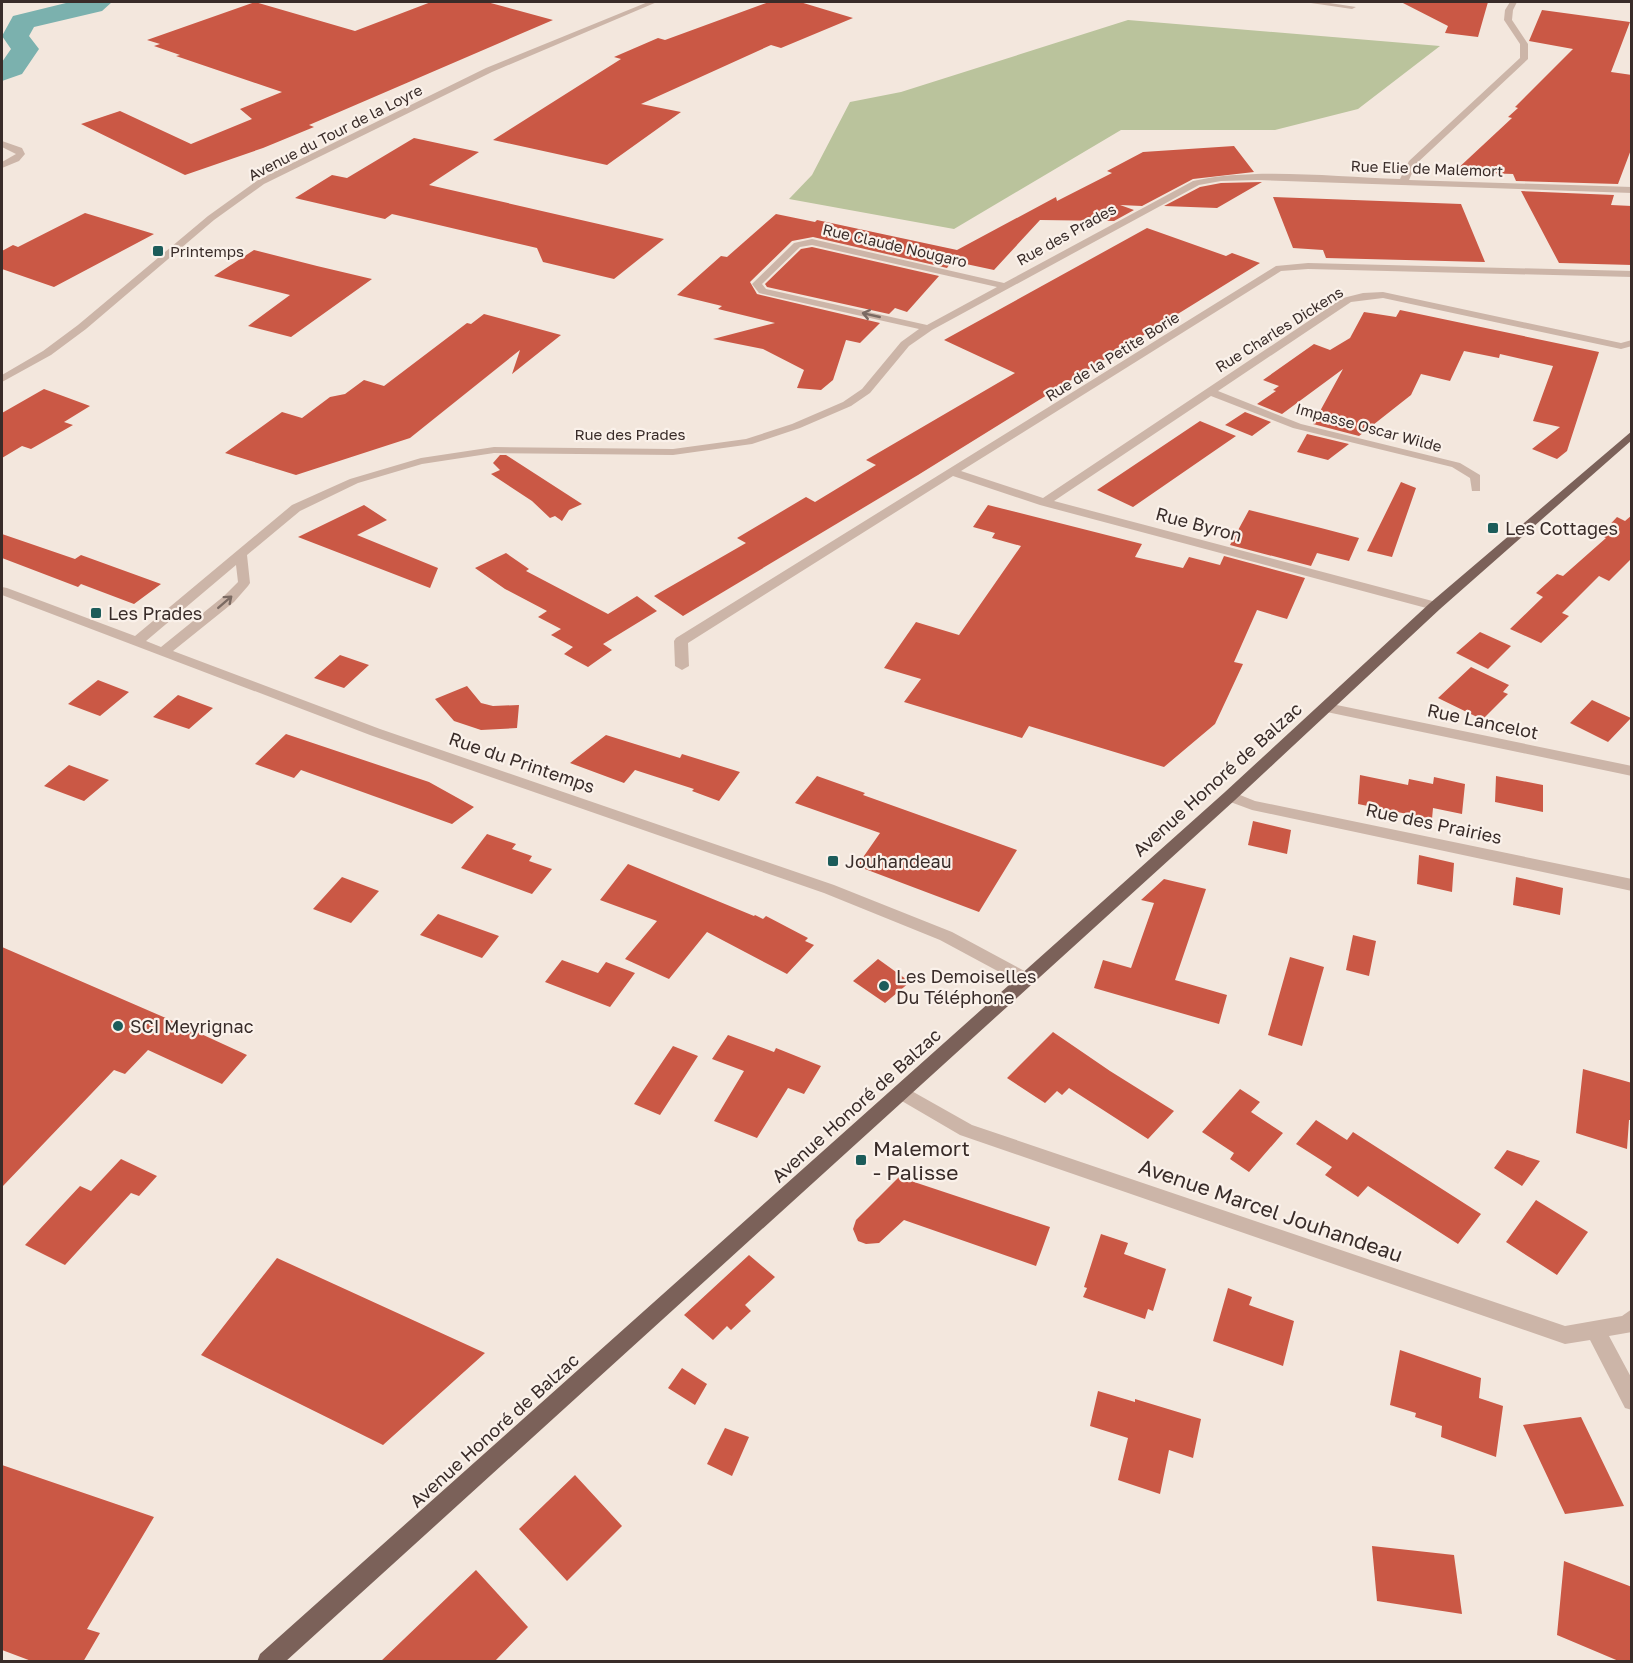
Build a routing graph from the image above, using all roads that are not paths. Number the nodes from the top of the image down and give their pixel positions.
1 (653, 2) edge
2 (1308, 2) edge
3 (1514, 2) edge
4 (1352, 7) dead end
5 (2, 144) edge
6 (2, 165) edge
7 (1221, 178) joint
8 (1403, 182) junction
9 (1632, 190) edge
10 (1632, 274) edge
11 (1006, 286) junction
12 (928, 328) junction
13 (1632, 343) edge
14 (2, 379) edge
15 (1209, 391) junction
16 (1632, 434) edge
17 (954, 473) junction
18 (1476, 488) dead end
19 (1044, 502) junction
20 (241, 555) junction
21 (2, 591) edge
22 (1435, 606) junction
23 (136, 642) junction
24 (163, 652) junction
25 (682, 666) dead end
26 (1327, 708) junction
27 (1632, 771) edge
28 (1230, 796) junction
29 (1632, 885) edge
30 (1026, 979) junction
31 (902, 1092) junction
32 (1632, 1318) edge
33 (1595, 1329) junction
34 (1632, 1401) edge
35 (268, 1662) edge

1 - 14 street, Avenue du Tour de la Loyre
2 - 4 street
3 - 8 street
5 - 6 street
7 - 8 street, Rue Elie de Malemort
7 - 11 street, Rue des Prades
8 - 9 street, Rue Elie de Malemort
10 - 17 street, Rue de la Petite Borie
11 - 12 street, Rue des Prades
12 -> 11 street, Rue Claude Nougaro
12 - 20 street, Rue des Prades
13 - 15 street, Rue Charles Dickens
15 - 18 street, Impasse Oscar Wilde
15 - 19 street, Rue Charles Dickens
16 - 22 main road, Avenue Honoré de Balzac
17 - 19 street, Rue Byron
17 - 25 street, Rue de la Petite Borie
19 - 22 street, Rue Byron
20 - 23 street, Rue des Prades
24 -> 20 street
21 - 23 street, Rue du Printemps
22 - 26 main road, Avenue Honoré de Balzac
23 - 24 street, Rue du Printemps
24 - 30 street, Rue du Printemps
26 - 27 street, Rue Lancelot
26 - 28 main road, Avenue Honoré de Balzac
28 - 29 street, Rue des Prairies
28 - 30 main road, Avenue Honoré de Balzac
30 - 31 main road, Avenue Honoré de Balzac
31 - 33 street, Avenue Marcel Jouhandeau
31 - 35 main road, Avenue Honoré de Balzac
32 - 33 street, Avenue Marcel Jouhandeau
33 - 34 street

